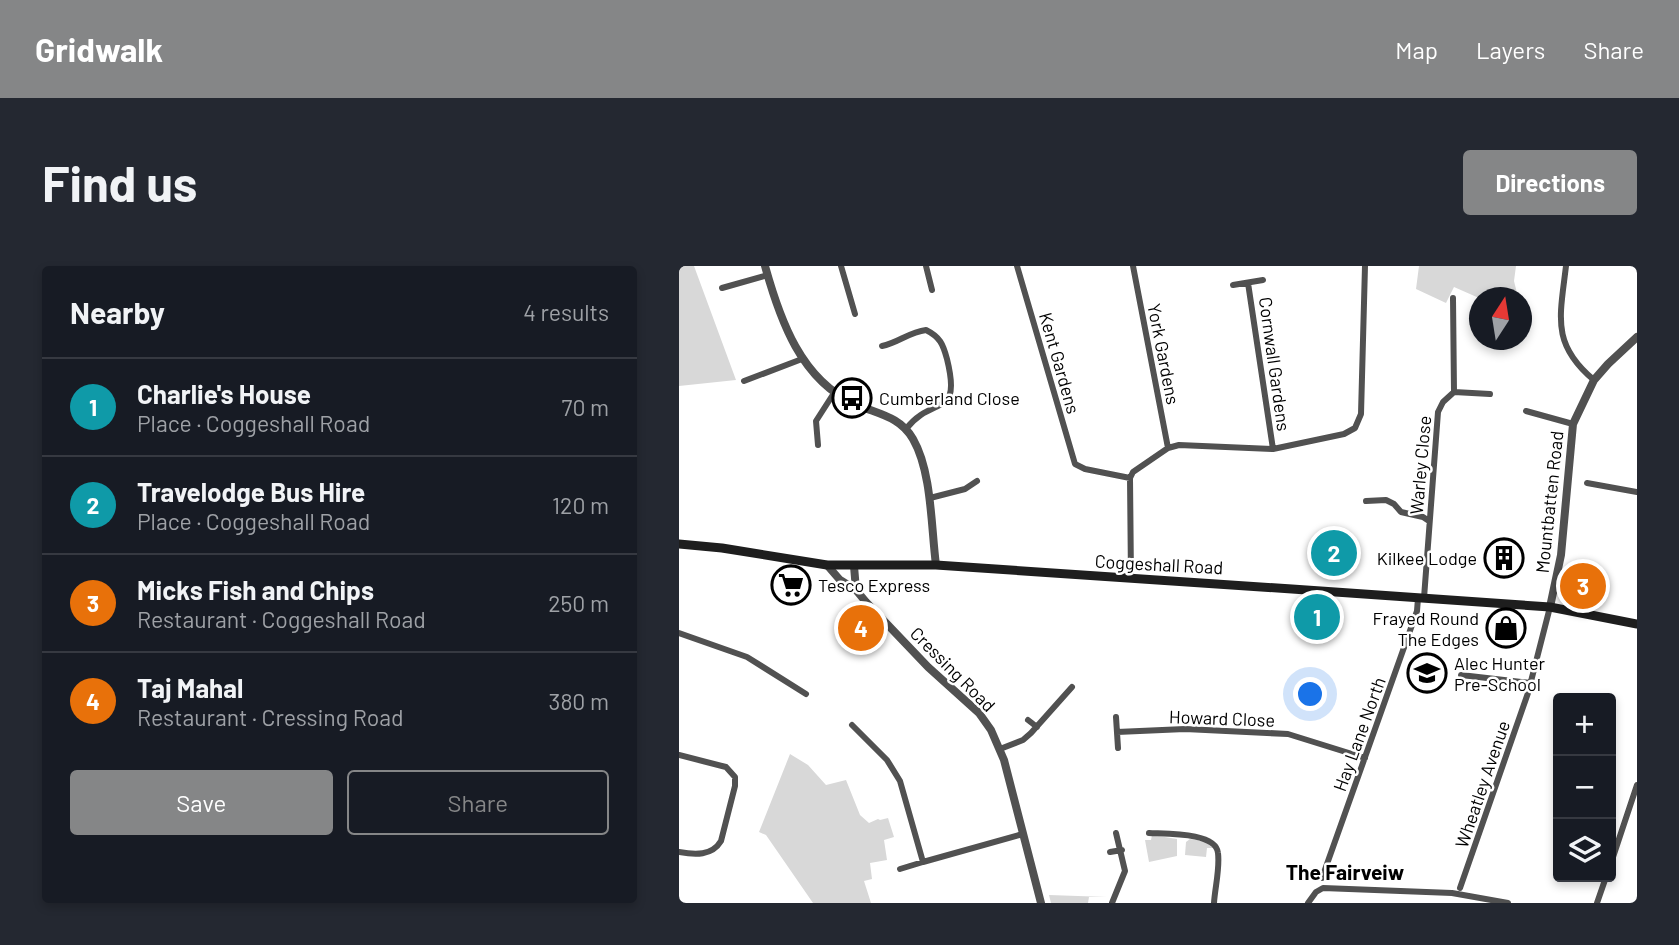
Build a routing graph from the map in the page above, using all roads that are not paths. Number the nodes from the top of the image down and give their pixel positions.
1 (841, 266) edge
2 (926, 266) edge
3 (1017, 266) edge
4 (1133, 266) edge
5 (1364, 266) edge
6 (1566, 266) edge
7 (767, 270) edge
8 (1262, 280) dead end
9 (1248, 283) junction
10 (1233, 285) dead end
11 (722, 288) dead end
12 (932, 290) dead end
13 (1453, 298) dead end
14 (855, 314) dead end
15 (1636, 341) edge
16 (882, 346) dead end
17 (802, 359) junction
18 (1594, 380) junction
19 (744, 381) dead end
20 (1454, 392) junction
21 (834, 393) junction
22 (1490, 394) dead end
23 (1526, 411) dead end
24 (1573, 424) junction
25 (906, 429) junction
26 (818, 445) dead end
27 (1168, 448) junction
28 (1273, 449) junction
29 (1130, 478) junction
30 (977, 481) dead end
31 (1587, 483) dead end
32 (1637, 492) edge
33 (930, 498) junction
34 (1366, 501) dead end
35 (1429, 522) junction
36 (679, 544) edge
37 (827, 565) junction
38 (936, 565) junction
39 (854, 566) junction
40 (1131, 579) junction
41 (856, 590) junction
42 (1421, 598) junction
43 (1550, 607) junction
44 (1637, 624) edge
45 (679, 633) edge
46 (1461, 675) dead end
47 (1531, 683) junction
48 (1072, 687) dead end
49 (806, 694) dead end
50 (1116, 717) dead end
51 (1028, 720) dead end
52 (852, 724) dead end
53 (1037, 727) junction
54 (1117, 732) junction
55 (1118, 748) dead end
56 (1000, 749) junction
57 (679, 755) edge
58 (1365, 758) junction
59 (1637, 785) edge
60 (1116, 833) dead end
61 (1149, 833) dead end
62 (1023, 834) junction
63 (1616, 848) edge
64 (1122, 849) junction
65 (679, 852) edge
66 (1110, 852) dead end
67 (923, 862) junction
68 (900, 869) dead end
69 (1322, 878) dead end
70 (1604, 882) edge
71 (1460, 888) dead end
72 (1041, 903) edge
73 (1112, 903) edge
74 (1214, 903) edge
75 (1308, 903) edge
76 (1508, 903) edge
77 (1597, 903) edge

1 - 14 street
2 - 12 street
3 - 29 street, Kent Gardens
4 - 27 street, York Gardens
5 - 28 street
6 - 18 street
7 - 11 street
7 - 17 street
8 - 9 street, Cornwall Gardens
9 - 10 street, Cornwall Gardens
9 - 28 street, Cornwall Gardens
13 - 20 street
15 - 18 street, Mountbatten Road
16 - 25 street
17 - 19 street
17 - 21 street
18 - 24 street, Mountbatten Road
20 - 22 street
20 - 35 street, Warley Close
21 - 25 street
21 - 26 street
23 - 24 street
24 - 43 street, Mountbatten Road
25 - 33 street
27 - 28 street
27 - 29 street
29 - 40 street
30 - 33 street
31 - 32 street
33 - 38 street
34 - 35 street
35 - 42 street, Warley Close
36 - 37 main road, Coggeshall Road
37 - 39 main road, Coggeshall Road
37 - 41 street, Cressing Road
38 - 39 main road, Coggeshall Road
38 - 40 main road, Coggeshall Road
39 - 41 street
40 - 42 main road, Coggeshall Road
41 - 56 street, Cressing Road
42 - 43 main road, Coggeshall Road
42 - 58 street, Hay Lane North
43 - 44 main road, Coggeshall Road
43 - 47 street, Wheatley Avenue
45 - 49 street
46 - 47 street
47 - 71 street, Wheatley Avenue
48 - 53 street
50 - 54 street
51 - 53 street
52 - 67 street
53 - 56 street
54 - 55 street
54 - 58 street, Howard Close
56 - 62 street, Cressing Road
57 - 65 street
58 - 69 street, Hay Lane North
59 - 63 street
60 - 64 street
61 - 74 street
62 - 67 street
62 - 72 street, Cressing Road
64 - 66 street
64 - 73 street
67 - 68 street
70 - 77 street
75 - 76 street

